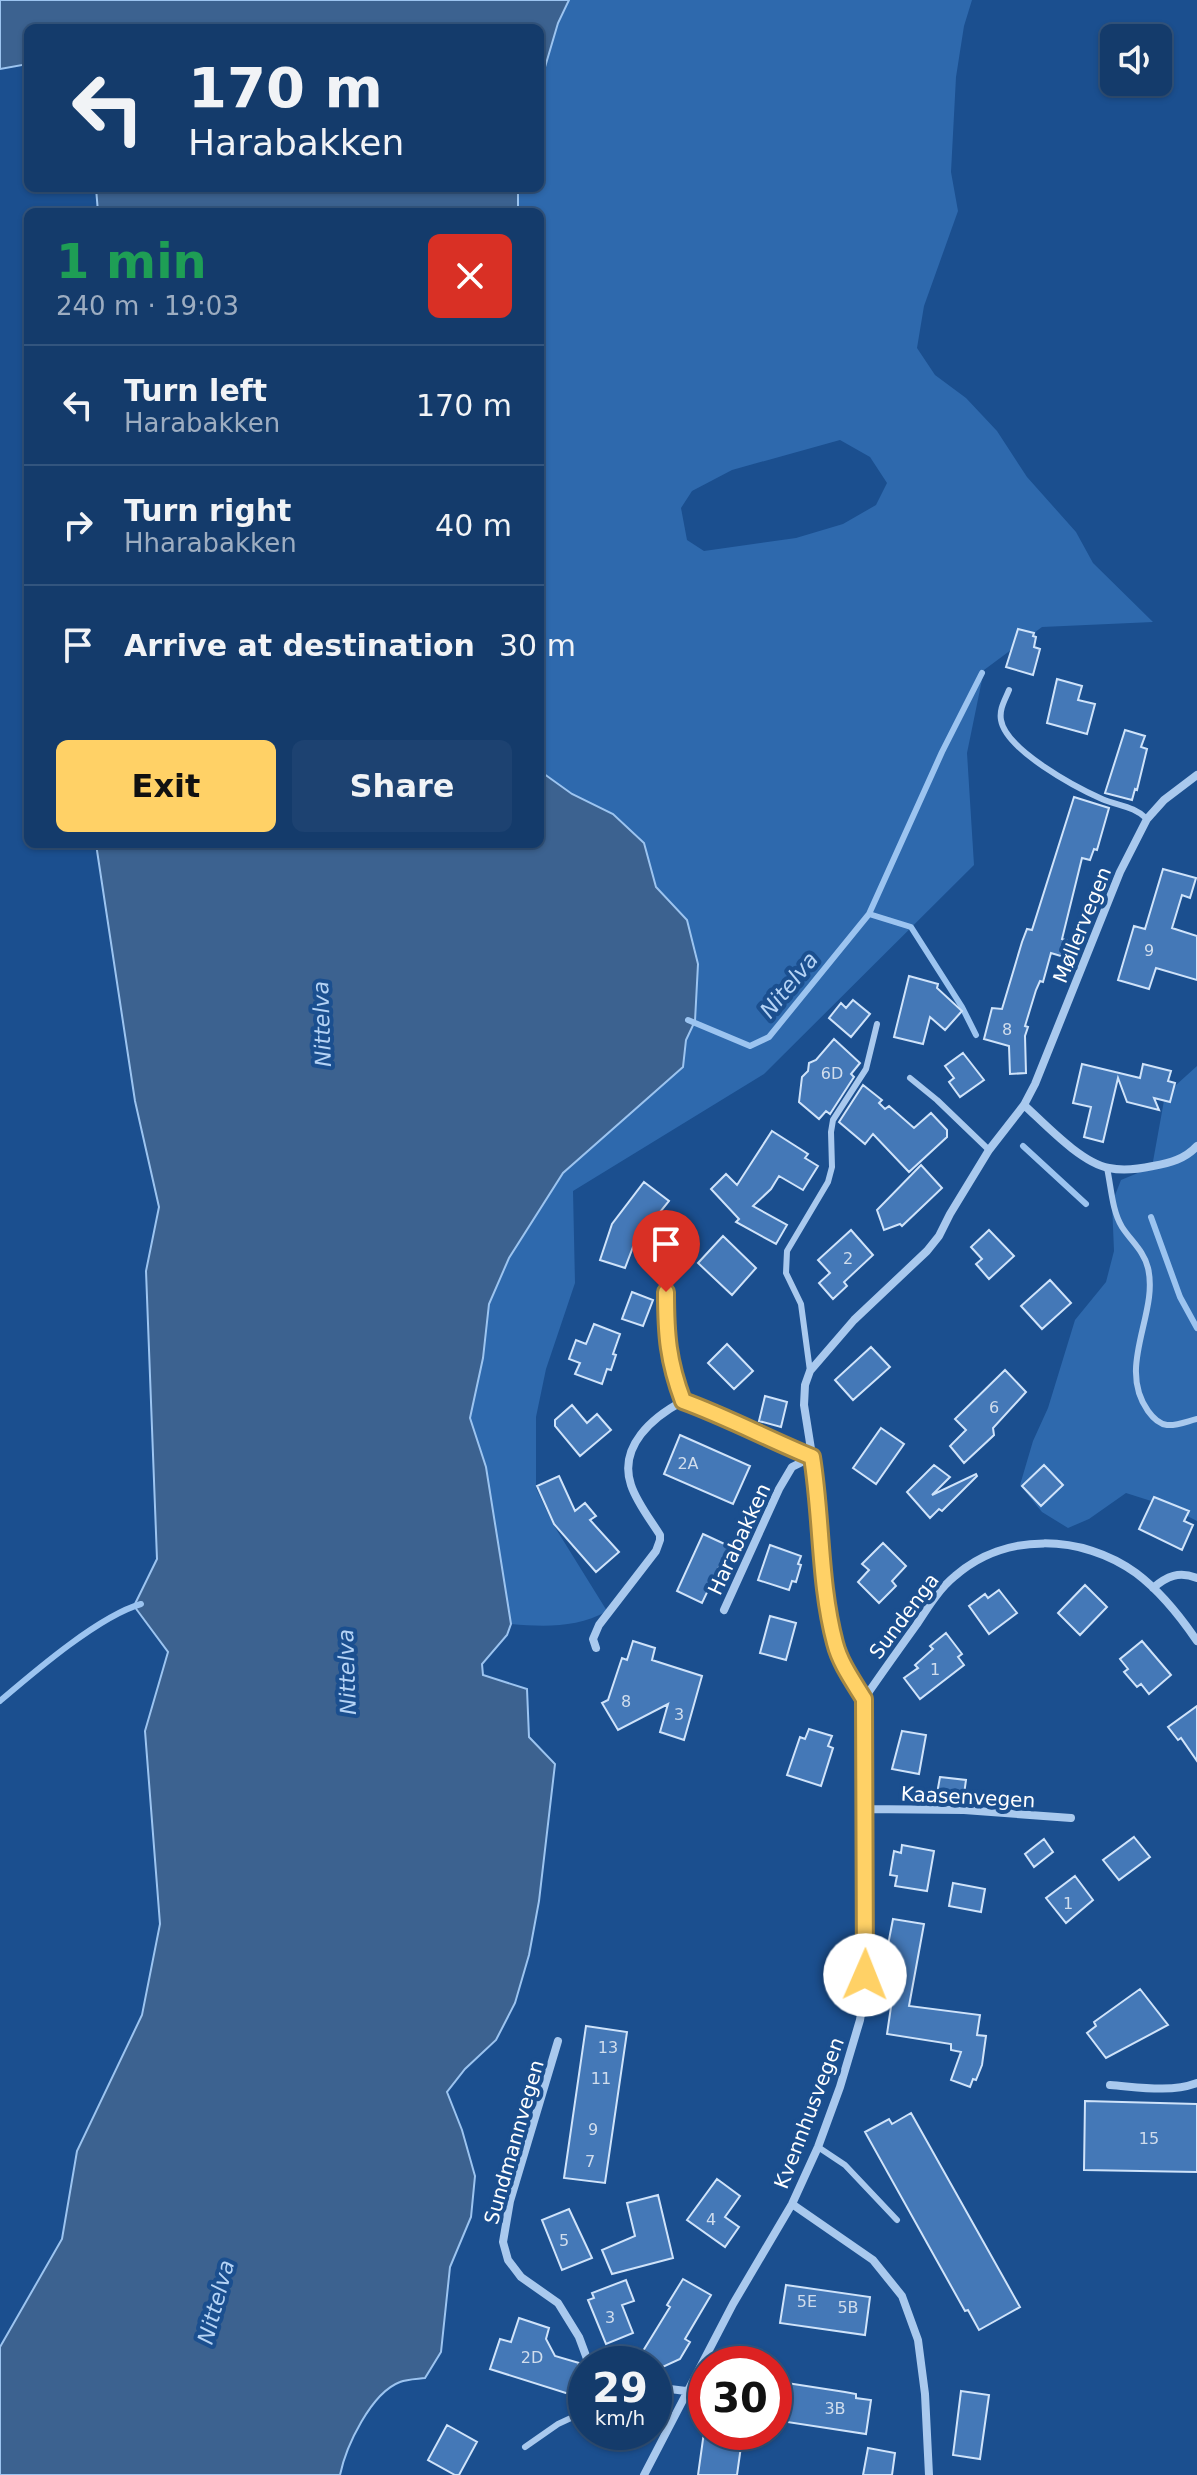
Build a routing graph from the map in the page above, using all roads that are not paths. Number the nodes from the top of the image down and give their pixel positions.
1 (1009, 690) dead end
2 (1197, 775) edge
3 (1147, 819) junction
4 (877, 1024) dead end
5 (910, 1078) dead end
6 (1024, 1105) junction
7 (1197, 1146) edge
8 (989, 1150) junction
9 (1107, 1168) junction
10 (666, 1292) dead end
11 (810, 1371) junction
12 (683, 1401) junction
13 (1197, 1419) edge
14 (812, 1457) junction
15 (1197, 1578) edge
16 (1153, 1588) junction
17 (724, 1610) dead end
18 (1197, 1641) edge
19 (596, 1648) dead end
20 (864, 1699) junction
21 (864, 1809) junction
22 (1071, 1818) dead end
23 (558, 2041) dead end
24 (1197, 2083) edge
25 (1110, 2085) dead end
26 (818, 2147) junction
27 (792, 2204) junction
28 (897, 2220) dead end
29 (582, 2346) edge
30 (672, 2389) edge
31 (686, 2391) junction
32 (568, 2419) edge
33 (525, 2447) dead end
34 (644, 2475) edge
35 (929, 2475) edge

1 - 3 lane
2 - 3 street, Møllervegen
3 - 6 street, Møllervegen
4 - 11 lane
5 - 8 lane
6 - 8 street, Møllervegen
6 - 9 street
7 - 9 street
8 - 11 street, Møllervegen
9 - 13 lane
10 - 12 lane
11 - 14 street
12 - 14 street
12 - 19 street
14 - 17 street, Harabakken
14 - 20 street
15 - 16 street
16 - 18 street, Sundenga
16 - 20 street, Sundenga
20 - 21 street, Kvennhusvegen
21 - 22 street, Kaasenvegen
21 - 26 street, Kvennhusvegen
23 - 29 street, Sundmannvegen
24 - 25 street
26 - 27 street, Kvennhusvegen
26 - 28 lane
27 - 31 street, Kvennhusvegen
27 - 35 street
30 - 31 street
31 - 34 street, Kvennhusvegen
32 - 33 lane

